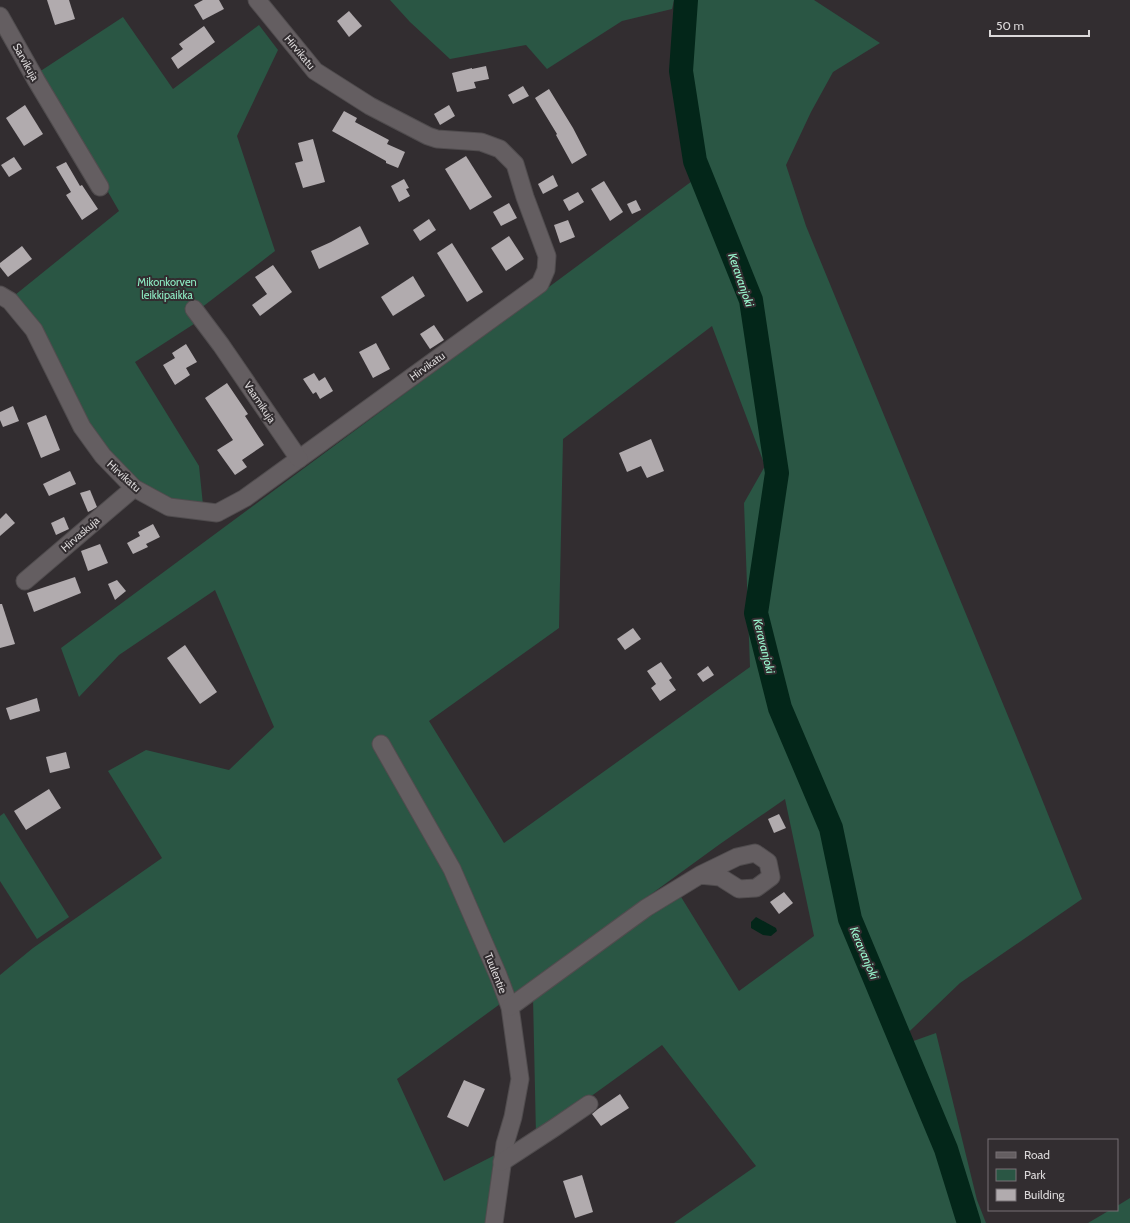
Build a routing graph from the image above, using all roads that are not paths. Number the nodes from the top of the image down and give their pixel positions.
1 (257, 0) edge
2 (0, 16) edge
3 (100, 187) dead end
4 (0, 294) edge
5 (194, 309) dead end
6 (299, 459) junction
7 (134, 488) junction
8 (25, 581) dead end
9 (382, 744) dead end
10 (700, 875) dead end
11 (510, 1007) junction
12 (589, 1104) dead end
13 (502, 1162) junction
14 (494, 1223) edge

1 - 6 street, Hirvikatu
2 - 3 street, Sarvikuja
4 - 7 street, Hirvikatu
5 - 6 street, Vaamikuja
6 - 7 street, Hirvikatu
7 - 8 street, Hirvaskuja
9 - 11 street, Tuulentie
10 - 11 street
11 - 13 street, Tuulentie
12 - 13 street
13 - 14 street, Tuulentie

